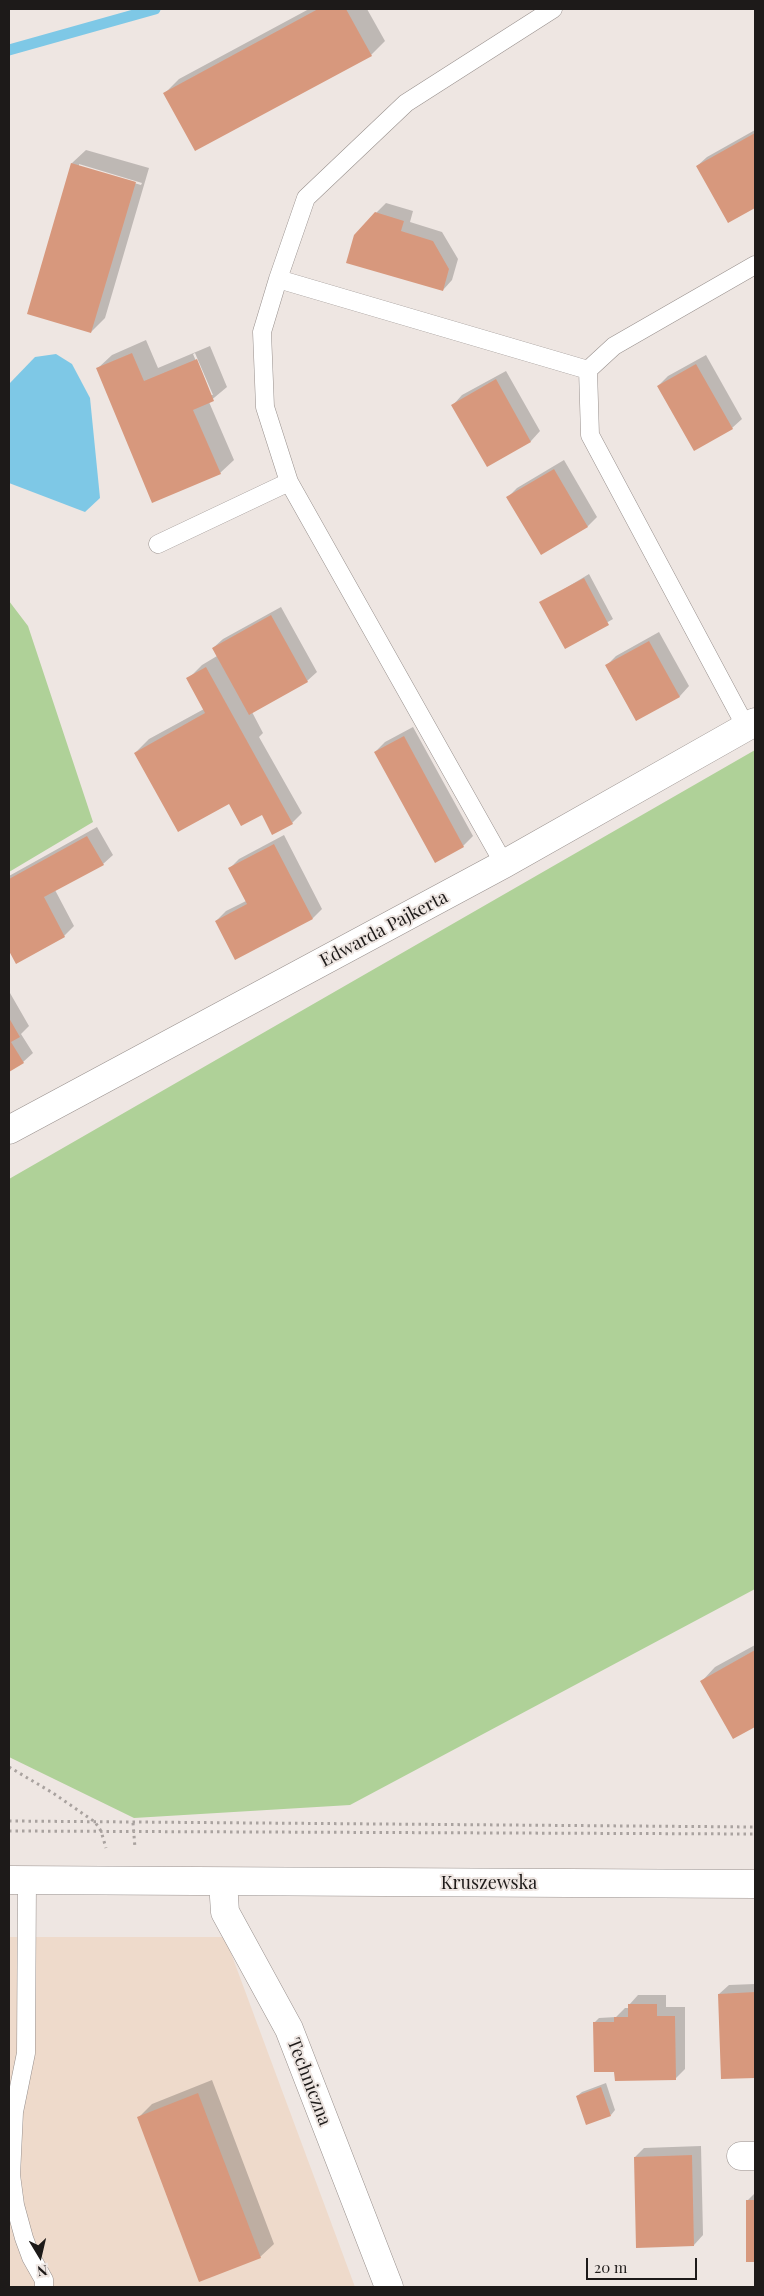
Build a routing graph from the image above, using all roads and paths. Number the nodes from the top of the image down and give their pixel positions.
1 (553, 9) edge
2 (755, 265) edge
3 (278, 280) junction
4 (588, 370) junction
5 (289, 482) junction
6 (158, 544) dead end
7 (750, 725) edge
8 (504, 864) junction
9 (9, 1130) edge
10 (9, 1767) edge
11 (9, 1822) edge
12 (95, 1822) junction
13 (755, 1827) edge
14 (9, 1831) edge
15 (101, 1831) junction
16 (755, 1834) edge
17 (18, 1880) edge
18 (107, 1881) junction
19 (223, 1882) junction
20 (755, 1884) edge
21 (44, 2287) edge
22 (389, 2287) edge

1 - 3 lane
2 - 4 lane
3 - 4 lane
3 - 5 lane
4 - 7 lane
5 - 6 lane
5 - 8 lane
7 - 8 street, Edwarda Pajkerta
8 - 9 street, Edwarda Pajkerta
10 - 12 path
11 - 12 path
12 - 13 path
12 - 15 path
14 - 15 path
15 - 16 path
15 - 18 path
17 - 18 street, Kruszewska
17 - 21 lane
18 - 19 street, Kruszewska
19 - 20 street, Kruszewska
19 - 22 street, Techniczna

